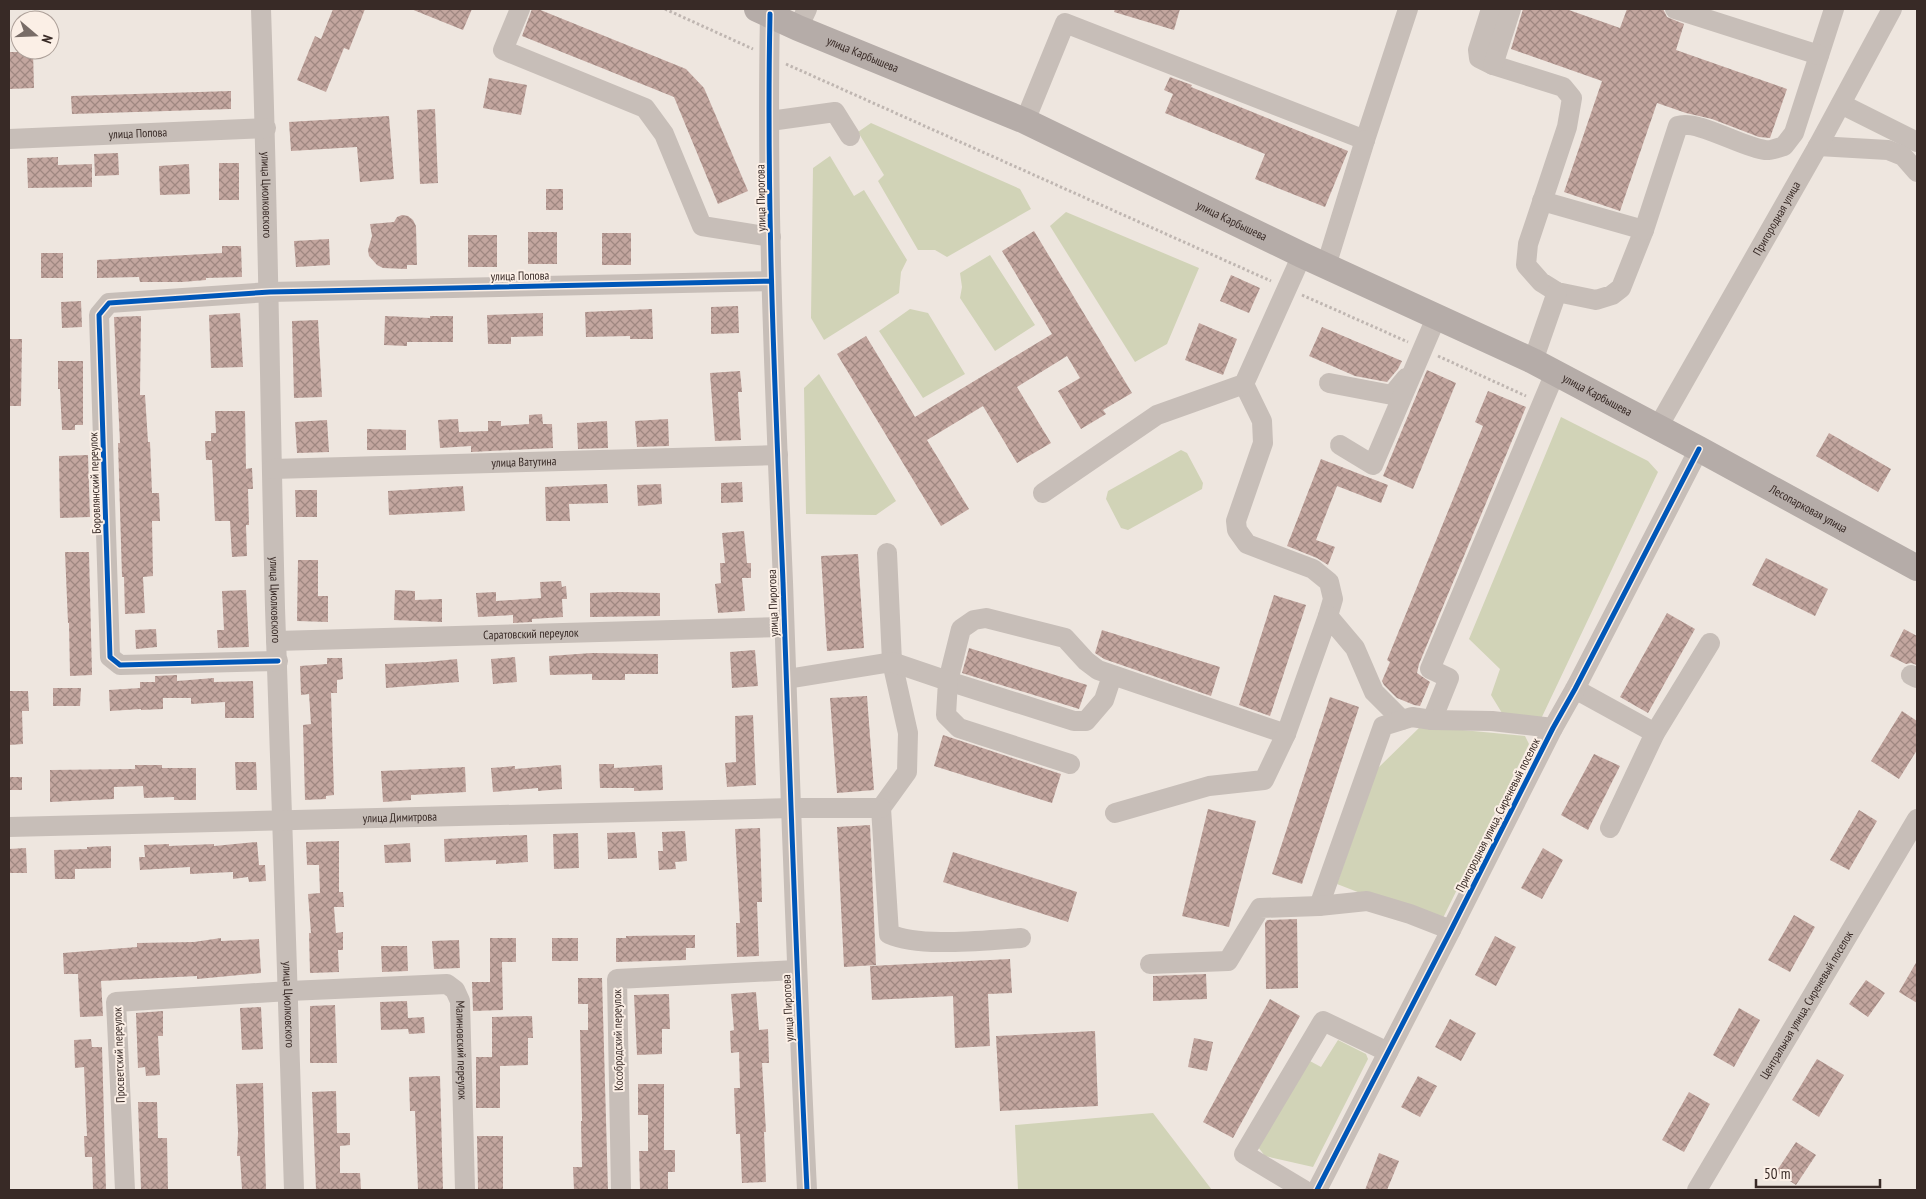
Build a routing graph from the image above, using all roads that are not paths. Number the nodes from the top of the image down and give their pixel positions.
1 (262, 9) edge
2 (520, 9) edge
3 (1408, 9) edge
4 (1491, 9) edge
5 (1511, 9) edge
6 (1675, 9) edge
7 (1834, 9) edge
8 (1892, 9) edge
9 (763, 12) edge
10 (1067, 16) edge
11 (802, 18) edge
12 (1819, 55) junction
13 (1492, 65) junction
14 (1841, 104) junction
15 (770, 121) junction
16 (1025, 121) junction
17 (266, 128) junction
18 (850, 136) dead end
19 (9, 139) edge
20 (1365, 140) junction
21 (1917, 142) edge
22 (1818, 146) junction
23 (1917, 172) edge
24 (1542, 201) junction
25 (1644, 230) junction
26 (771, 236) junction
27 (1302, 255) junction
28 (1326, 266) junction
29 (771, 281) junction
30 (270, 292) junction
31 (1556, 292) junction
32 (1436, 318) junction
33 (1533, 361) junction
34 (1414, 369) junction
35 (1556, 373) junction
36 (1329, 383) dead end
37 (1244, 384) junction
38 (1658, 427) junction
39 (1340, 445) dead end
40 (1699, 449) junction
41 (778, 455) junction
42 (272, 469) junction
43 (1044, 493) dead end
44 (887, 553) dead end
45 (1917, 568) edge
46 (1328, 616) junction
47 (784, 627) junction
48 (276, 641) junction
49 (1710, 643) dead end
50 (278, 661) junction
51 (892, 662) junction
52 (1112, 676) junction
53 (786, 678) junction
54 (948, 681) junction
55 (1575, 689) junction
56 (1402, 720) junction
57 (1432, 720) junction
58 (1553, 728) junction
59 (1655, 733) junction
60 (1286, 734) junction
61 (1070, 764) dead end
62 (792, 808) junction
63 (881, 808) junction
64 (1115, 813) dead end
65 (1917, 819) edge
66 (281, 821) junction
67 (9, 827) edge
68 (1610, 828) dead end
69 (1319, 906) junction
70 (1451, 930) junction
71 (1021, 938) dead end
72 (1150, 964) dead end
73 (796, 970) junction
74 (289, 991) junction
75 (1388, 1052) junction
76 (125, 1190) edge
77 (294, 1190) edge
78 (465, 1190) edge
79 (621, 1190) edge
80 (807, 1190) edge
81 (1304, 1190) edge
82 (1317, 1190) edge
83 (1697, 1190) edge

1 - 17 street, улица Циолковского
2 - 26 street
3 - 20 street
4 - 13 street
5 - 13 street
6 - 12 street
7 - 12 street
8 - 14 street, Пригородная улица
9 - 11 main road, улица Карбышева
9 - 15 street, улица Пирогова
10 - 16 street
10 - 20 street
11 - 16 main road, улица Карбышева
12 - 25 street
13 - 24 street
14 - 21 street
14 - 22 street, Пригородная улица
15 - 18 street
15 - 26 street, улица Пирогова
16 - 27 main road, улица Карбышева
17 - 19 street, улица Попова
17 - 30 street, улица Циолковского
20 - 28 street
22 - 23 street
22 - 38 street, Пригородная улица
24 - 25 street
24 - 31 street
25 - 31 street
26 - 29 street, улица Пирогова
27 - 28 main road, улица Карбышева
27 - 37 street
28 - 32 main road, улица Карбышева
29 - 30 street, улица Попова
29 - 41 street, улица Пирогова
30 - 42 street, улица Циолковского
30 - 50 street, Боровлянский переулок
31 - 33 street
32 - 33 main road, улица Карбышева
32 - 34 street
33 - 35 main road, улица Карбышева
34 - 36 street
34 - 39 street
35 - 38 main road, улица Карбышева
35 - 57 street
37 - 43 street
37 - 46 street
38 - 40 main road, улица Карбышева
40 - 45 main road, Лесопарковая улица
40 - 55 street, Пригородная улица, Сиреневый поселок
41 - 42 street, улица Ватутина
41 - 47 street, улица Пирогова
42 - 48 street, улица Циолковского
44 - 51 street
46 - 56 street
46 - 60 street
47 - 48 street, Саратовский переулок
47 - 53 street, улица Пирогова
48 - 50 street, улица Циолковского
49 - 59 street
50 - 66 street, улица Циолковского
51 - 53 street
51 - 54 street
51 - 63 street
52 - 54 street
52 - 54 street
52 - 60 street
53 - 62 street, улица Пирогова
54 - 61 street
55 - 58 street, Пригородная улица, Сиреневый поселок
55 - 59 street
56 - 57 street
56 - 69 street
57 - 58 street
58 - 70 street, Пригородная улица, Сиреневый поселок
59 - 68 street
60 - 64 street
62 - 63 street, улица Димитрова
62 - 66 street, улица Димитрова
62 - 73 street, улица Пирогова
63 - 71 street
65 - 83 street, Центральная улица, Сиреневый поселок
66 - 67 street, улица Димитрова
66 - 74 street, улица Циолковского
69 - 70 street
69 - 72 street
70 - 75 street, Пригородная улица, Сиреневый поселок
73 - 79 street, Кособродский переулок
73 - 80 street, улица Пирогова
74 - 76 street, Просветский переулок
74 - 77 street, улица Циолковского
74 - 78 street, Малиновский переулок
75 - 81 street
75 - 82 street, Пригородная улица, Сиреневый поселок

